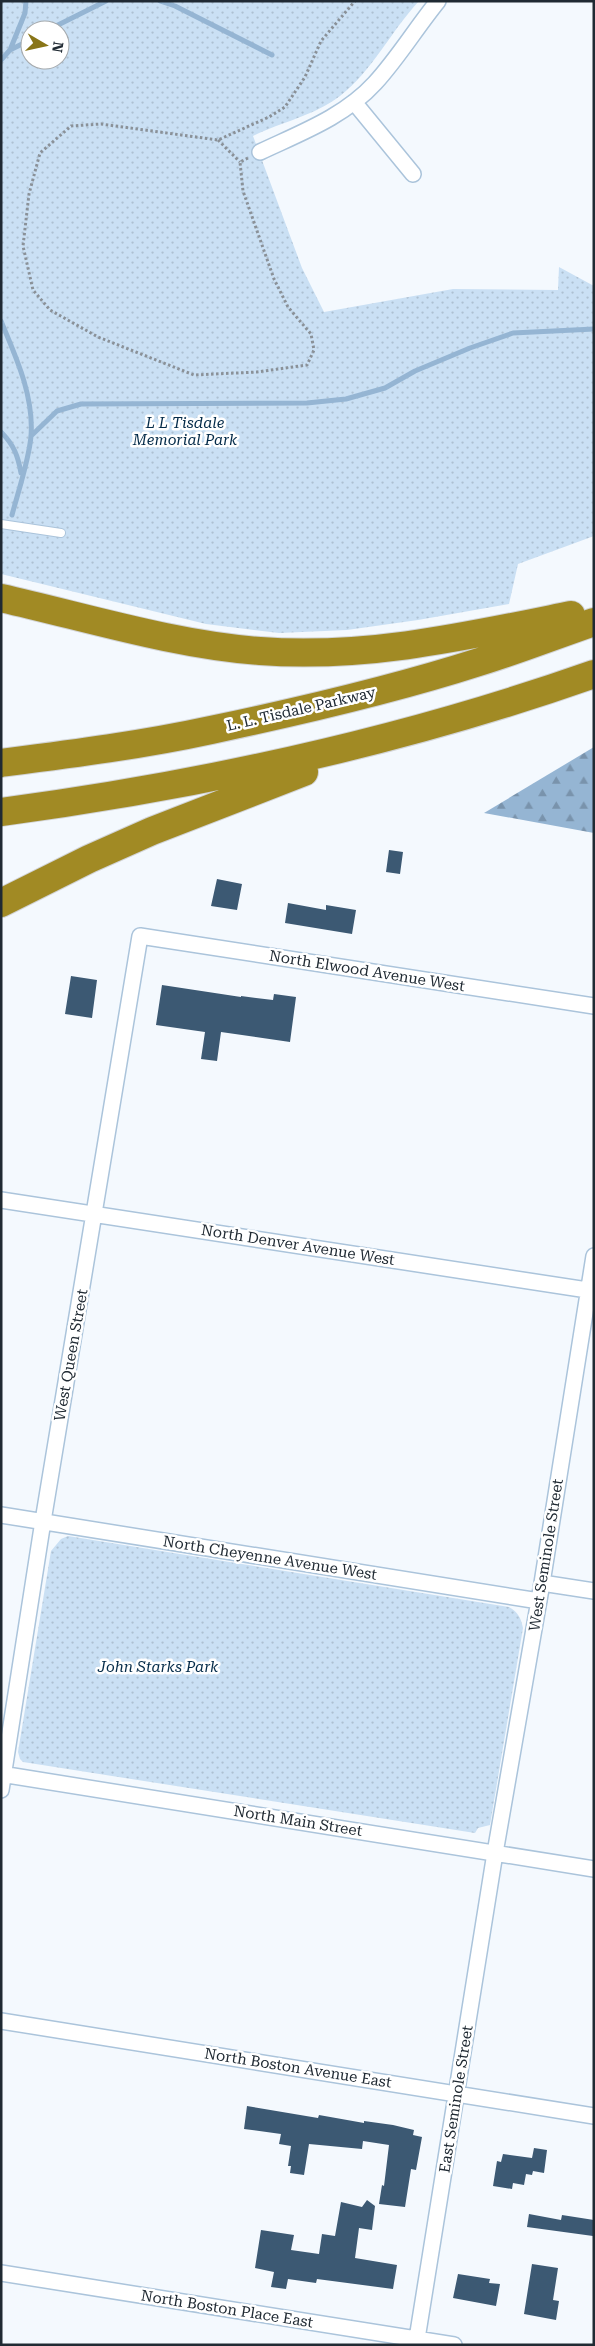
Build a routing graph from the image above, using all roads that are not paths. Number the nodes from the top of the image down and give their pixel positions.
1 (438, 1) edge
2 (354, 102) junction
3 (260, 152) road end
4 (414, 174) dead end
5 (1, 524) edge
6 (61, 533) dead end
7 (1, 598) edge
8 (594, 610) edge
9 (594, 622) edge
10 (594, 674) edge
11 (396, 736) junction
12 (1, 763) edge
13 (1, 812) edge
14 (1, 904) edge
15 (140, 936) joint
16 (594, 1006) edge
17 (1, 1200) edge
18 (94, 1214) junction
19 (594, 1256) edge
20 (591, 1290) edge
21 (1, 1515) edge
22 (43, 1521) junction
23 (542, 1583) junction
24 (594, 1591) edge
25 (539, 1601) junction
26 (2, 1774) edge
27 (1, 1790) edge
28 (495, 1853) junction
29 (594, 1869) edge
30 (1, 2021) edge
31 (456, 2093) junction
32 (594, 2116) edge
33 (1, 2273) edge
34 (416, 2342) edge
35 (454, 2345) edge

1 - 2 street
2 - 3 street
2 - 4 street
5 - 6 lane
7 - 8 highway
9 - 12 highway, L. L. Tisdale Parkway
10 - 11 highway
11 - 13 highway
11 - 14 highway
15 - 16 street, North Elwood Avenue West
15 - 18 street, West Queen Street
17 - 18 street, North Denver Avenue West
18 - 20 street, North Denver Avenue West
18 - 22 street, West Queen Street
19 - 20 street, West Seminole Street
20 - 23 street, West Seminole Street
21 - 22 street, North Cheyenne Avenue West
22 - 25 street, North Cheyenne Avenue West
22 - 26 street, West Queen Street
23 - 24 street
23 - 25 street, West Seminole Street
25 - 28 street, West Seminole Street
26 - 27 street, West Queen Street
26 - 28 street, North Main Street
28 - 29 street, North Main Street
28 - 31 street, East Seminole Street
30 - 31 street, North Boston Avenue East
31 - 32 street, North Boston Avenue East
31 - 34 street, East Seminole Street
33 - 34 street, North Boston Place East
34 - 35 street, North Boston Place East

